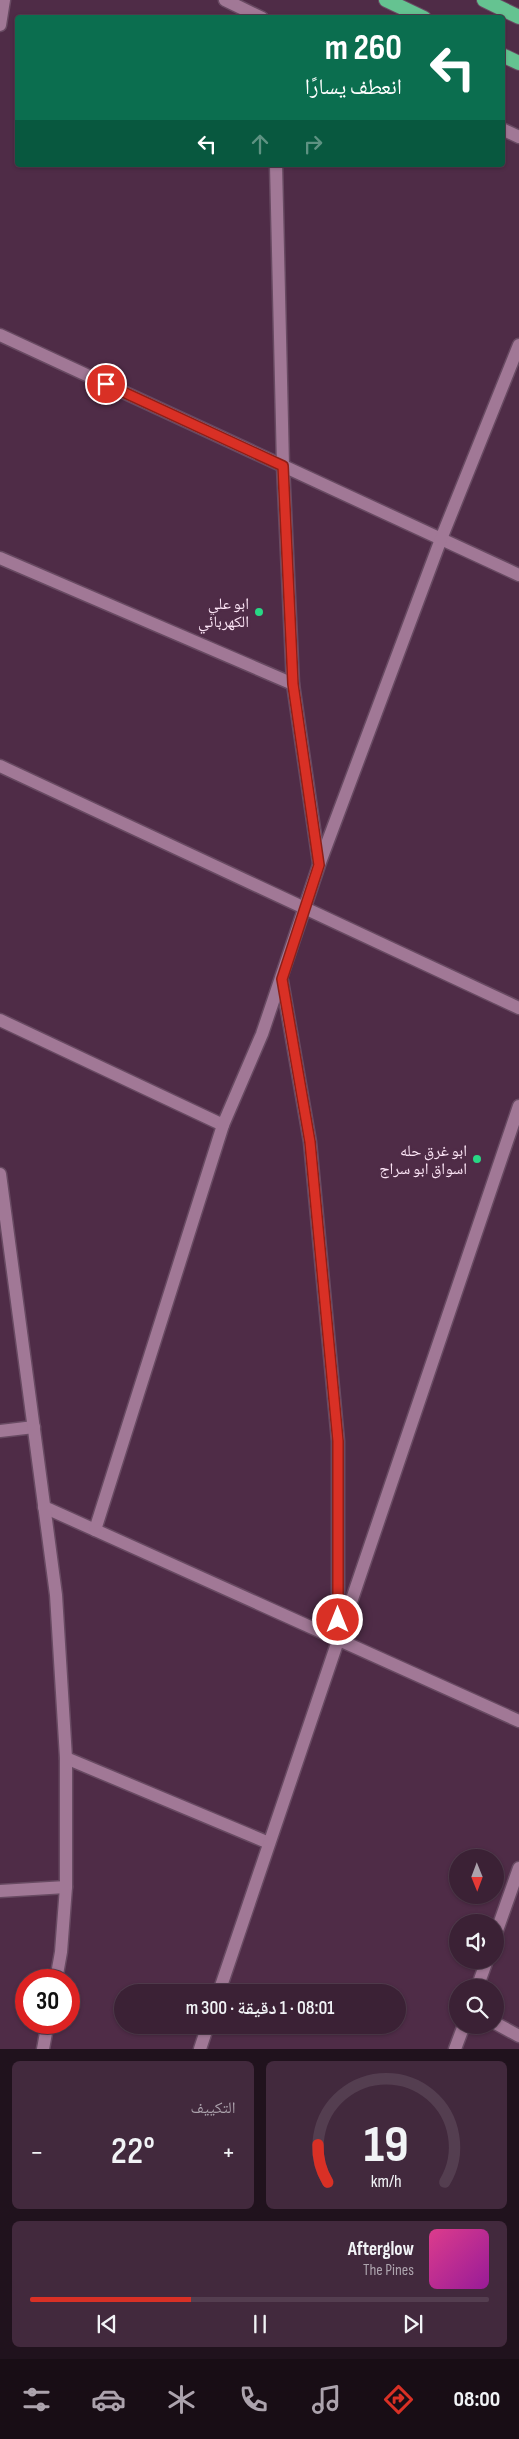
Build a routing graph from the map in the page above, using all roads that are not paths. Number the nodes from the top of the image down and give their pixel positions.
1 (4, 0) edge
2 (224, 0) edge
3 (386, 0) edge
4 (484, 0) edge
5 (256, 15) edge
6 (418, 15) edge
7 (519, 17) edge
8 (0, 25) edge
9 (505, 56) edge
10 (519, 62) edge
11 (505, 130) edge
12 (519, 137) edge
13 (276, 167) edge
14 (0, 335) edge
15 (519, 345) edge
16 (283, 466) junction
17 (441, 539) junction
18 (0, 558) edge
19 (519, 575) edge
20 (293, 684) junction
21 (0, 766) edge
22 (319, 865) junction
23 (304, 909) junction
24 (282, 979) junction
25 (519, 1008) edge
26 (0, 1020) edge
27 (519, 1106) edge
28 (223, 1125) junction
29 (0, 1174) edge
30 (34, 1426) junction
31 (0, 1431) edge
32 (44, 1508) junction
33 (95, 1530) junction
34 (338, 1640) junction
35 (519, 1721) edge
36 (66, 1758) junction
37 (269, 1843) junction
38 (519, 1868) edge
39 (66, 1887) junction
40 (0, 1891) edge
41 (503, 1914) edge
42 (58, 1969) edge
43 (222, 1984) edge
44 (504, 2028) edge
45 (46, 2034) edge
46 (205, 2034) edge
47 (461, 2034) edge
48 (519, 2036) edge
49 (43, 2049) edge
50 (200, 2049) edge
51 (455, 2049) edge

1 - 8 street
2 - 5 street
3 - 6 highway
4 - 7 highway
9 - 10 highway
11 - 12 street
13 - 16 street
14 - 16 street
15 - 17 street
16 - 17 street
16 - 20 street
17 - 19 street
17 - 22 street
18 - 20 street
20 - 22 street
21 - 23 street
22 - 23 street
23 - 24 street
23 - 25 street
24 - 28 street
24 - 34 street
26 - 28 street
27 - 34 street
28 - 33 street
29 - 30 street
30 - 31 street
30 - 32 street
32 - 33 street
32 - 36 street
33 - 34 street
34 - 35 street
34 - 37 street
36 - 37 street
36 - 39 street
37 - 43 street
38 - 41 street
39 - 40 street
39 - 42 street
44 - 48 street
45 - 49 street
46 - 50 street
47 - 51 street

